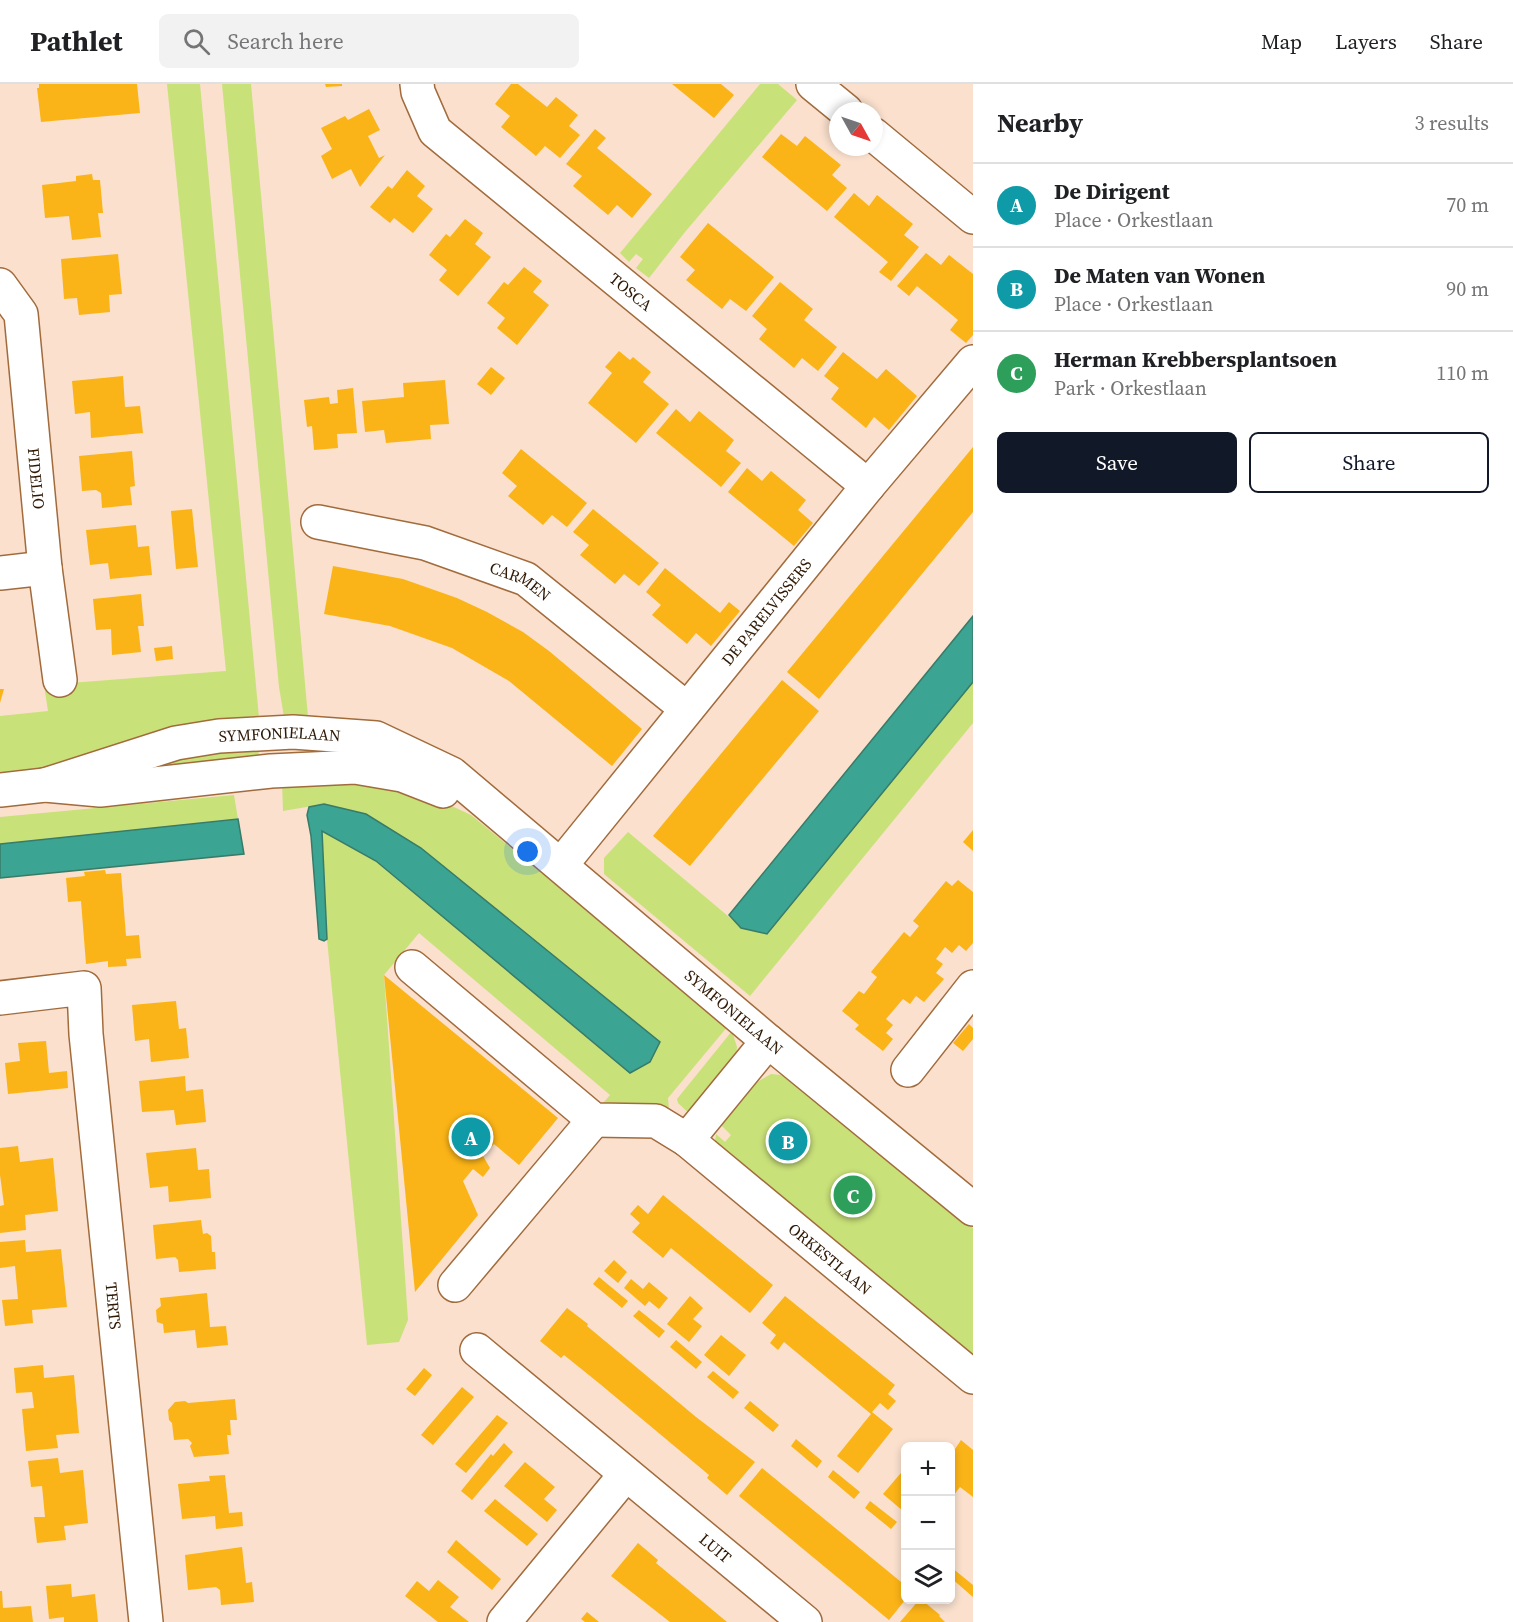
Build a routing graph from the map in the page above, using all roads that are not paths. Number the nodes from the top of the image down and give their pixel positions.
1 (417, 84) edge
2 (813, 84) edge
3 (835, 102) edge
4 (883, 142) edge
5 (973, 217) edge
6 (0, 285) edge
7 (973, 362) edge
8 (867, 486) junction
9 (318, 522) dead end
10 (45, 568) junction
11 (0, 573) edge
12 (60, 680) dead end
13 (687, 709) junction
14 (0, 790) edge
15 (561, 865) junction
16 (412, 967) dead end
17 (973, 987) edge
18 (0, 998) edge
19 (768, 1041) junction
20 (908, 1070) dead end
21 (594, 1120) junction
22 (687, 1140) junction
23 (973, 1209) edge
24 (455, 1285) dead end
25 (477, 1350) dead end
26 (973, 1377) edge
27 (626, 1474) junction
28 (146, 1622) edge
29 (504, 1622) edge
30 (805, 1622) edge

1 - 8 street, TOSCA
2 - 3 street
4 - 5 street
6 - 10 street, FIDELIO
7 - 8 street, DE PARELVISSERS
8 - 13 street, DE PARELVISSERS
9 - 13 street, CARMEN
10 - 11 street
10 - 12 street, FIDELIO
13 - 15 street, DE PARELVISSERS
14 - 15 street, SYMFONIELAAN
15 - 19 street, SYMFONIELAAN
16 - 21 street
17 - 20 street
18 - 28 street, TERTS
19 - 22 street
19 - 23 street, SYMFONIELAAN
21 - 22 street, ORKESTLAAN
21 - 24 street
22 - 26 street, ORKESTLAAN
25 - 27 street, LUIT
27 - 29 street
27 - 30 street, LUIT

